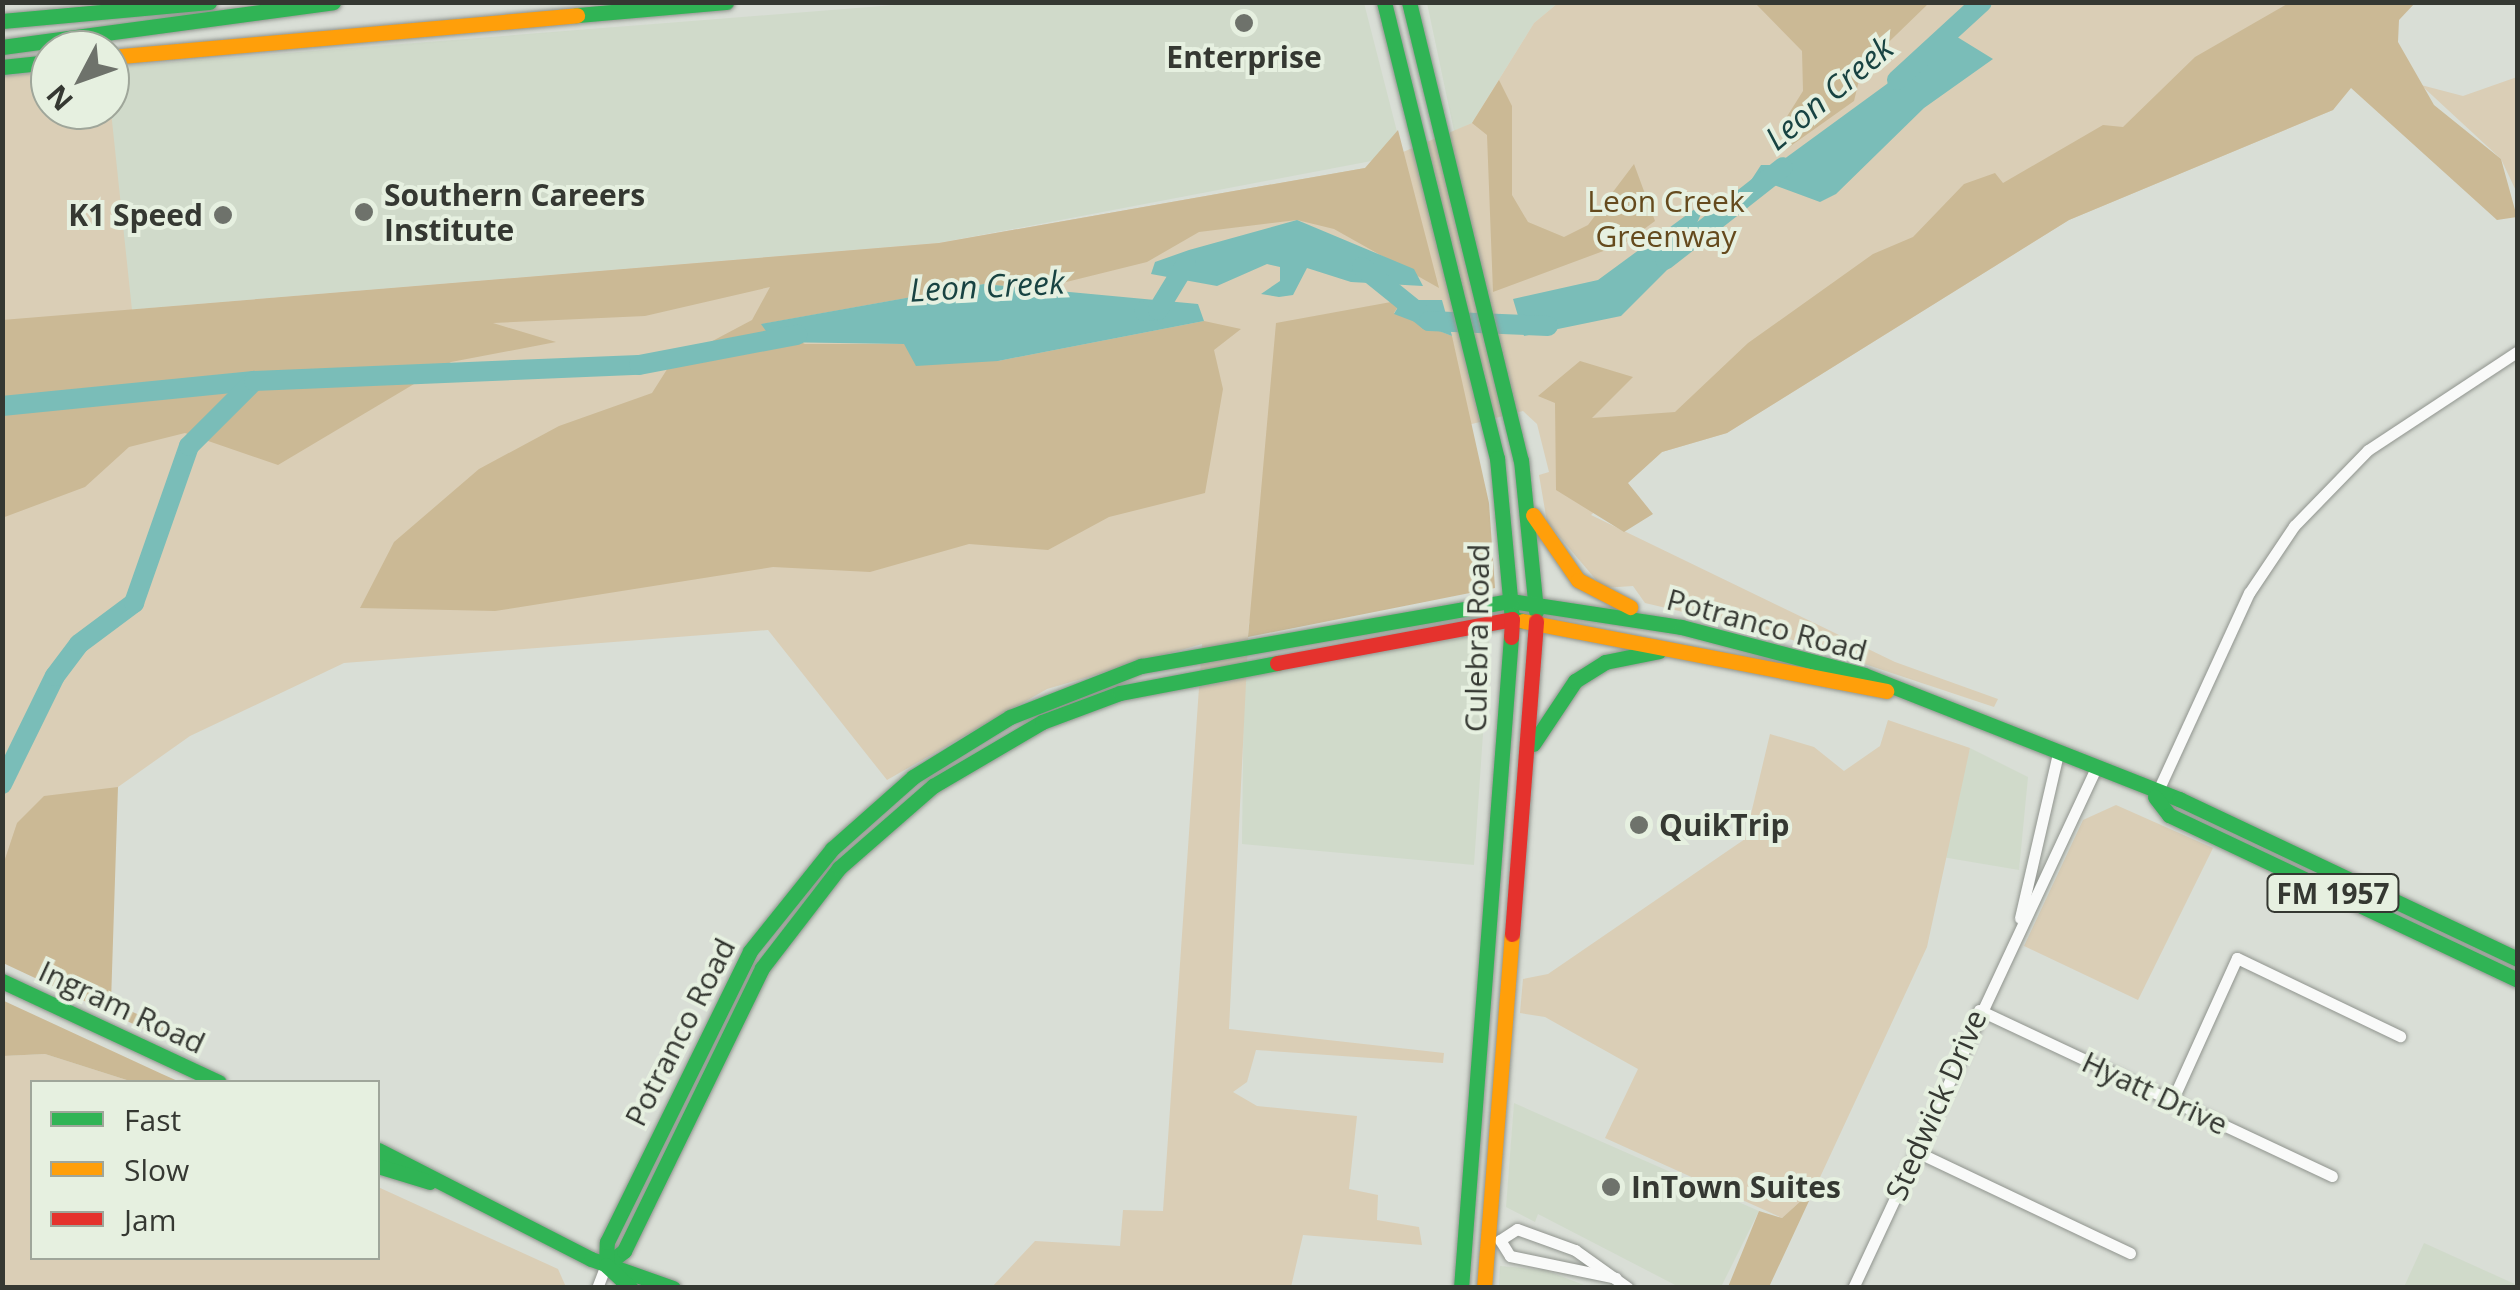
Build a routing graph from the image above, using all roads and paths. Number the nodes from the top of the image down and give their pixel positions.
1 (209, 2) edge
2 (334, 2) edge
3 (726, 2) edge
4 (1409, 2) edge
5 (1418, 2) edge
6 (1383, 7) edge
7 (2, 21) edge
8 (2, 47) edge
9 (1419, 48) junction
10 (130, 55) edge
11 (30, 64) edge
12 (2, 67) edge
13 (2518, 351) edge
14 (1528, 506) junction
15 (1511, 601) junction
16 (1536, 602) junction
17 (1512, 620) junction
18 (1536, 621) junction
19 (1681, 627) junction
20 (1679, 648) junction
21 (1173, 659) junction
22 (1178, 678) junction
23 (1886, 691) junction
24 (969, 739) junction
25 (2058, 754) junction
26 (979, 756) junction
27 (1528, 757) junction
28 (2095, 770) junction
29 (2154, 798) junction
30 (2020, 922) junction
31 (2518, 960) edge
32 (2518, 980) edge
33 (2, 981) edge
34 (1979, 1010) junction
35 (2400, 1036) dead end
36 (692, 1060) junction
37 (709, 1068) junction
38 (215, 1080) edge
39 (2172, 1101) junction
40 (380, 1151) edge
41 (1915, 1151) junction
42 (380, 1167) edge
43 (2332, 1176) dead end
44 (430, 1182) junction
45 (1466, 1236) junction
46 (1494, 1240) junction
47 (2130, 1253) dead end
48 (606, 1266) junction
49 (1616, 1278) junction
50 (597, 1288) edge
51 (631, 1288) edge
52 (673, 1288) edge
53 (1461, 1288) edge
54 (1484, 1288) edge
55 (1628, 1288) edge
56 (1853, 1288) edge

1 - 7 main road
2 - 8 main road
3 - 10 main road
4 - 9 main road, Culebra Road
5 - 9 main road
6 - 15 main road, Culebra Road
9 - 14 main road, Culebra Road
11 - 12 main road
13 - 29 street
14 - 16 main road, Culebra Road
14 - 19 main road
15 - 16 main road, Potranco Road / FM 1957
15 - 17 main road, Culebra Road
15 - 21 main road, Potranco Road
16 - 18 main road, Culebra Road
16 - 19 main road, Potranco Road / FM 1957
17 - 18 main road, Potranco Road / FM 1957
17 - 22 main road, Potranco Road
17 - 45 main road, Culebra Road
18 - 20 main road, Potranco Road / FM 1957
18 - 27 main road, Culebra Road
19 - 23 main road, Potranco Road / FM 1957
20 - 23 main road, Potranco Road / FM 1957
20 - 27 main road
21 - 22 main road
21 - 24 main road, Potranco Road
22 - 26 main road, Potranco Road
23 - 25 main road, FM 1957
24 - 26 main road
24 - 36 main road, Potranco Road
25 - 28 main road, FM 1957
25 - 30 street, Stedwick Drive
26 - 37 main road, Potranco Road
27 - 46 main road, Culebra Road
28 - 29 main road, FM 1957
28 - 30 street, Stedwick Drive
29 - 31 main road, FM 1957
29 - 32 main road, FM 1957
30 - 34 street, Stedwick Drive
33 - 38 main road, Ingram Road
34 - 39 street, Hyatt Drive
34 - 41 street, Stedwick Drive
35 - 39 street
36 - 37 main road
36 - 48 main road, Potranco Road
37 - 48 main road, Potranco Road
39 - 43 street, Hyatt Drive
40 - 44 main road
41 - 47 street
41 - 56 street, Stedwick Drive
42 - 44 main road
44 - 48 main road
45 - 46 street
45 - 53 main road, Culebra Road
46 - 49 street
46 - 49 street
46 - 54 main road, Culebra Road
48 - 50 street
48 - 51 main road
48 - 52 main road
49 - 55 street

